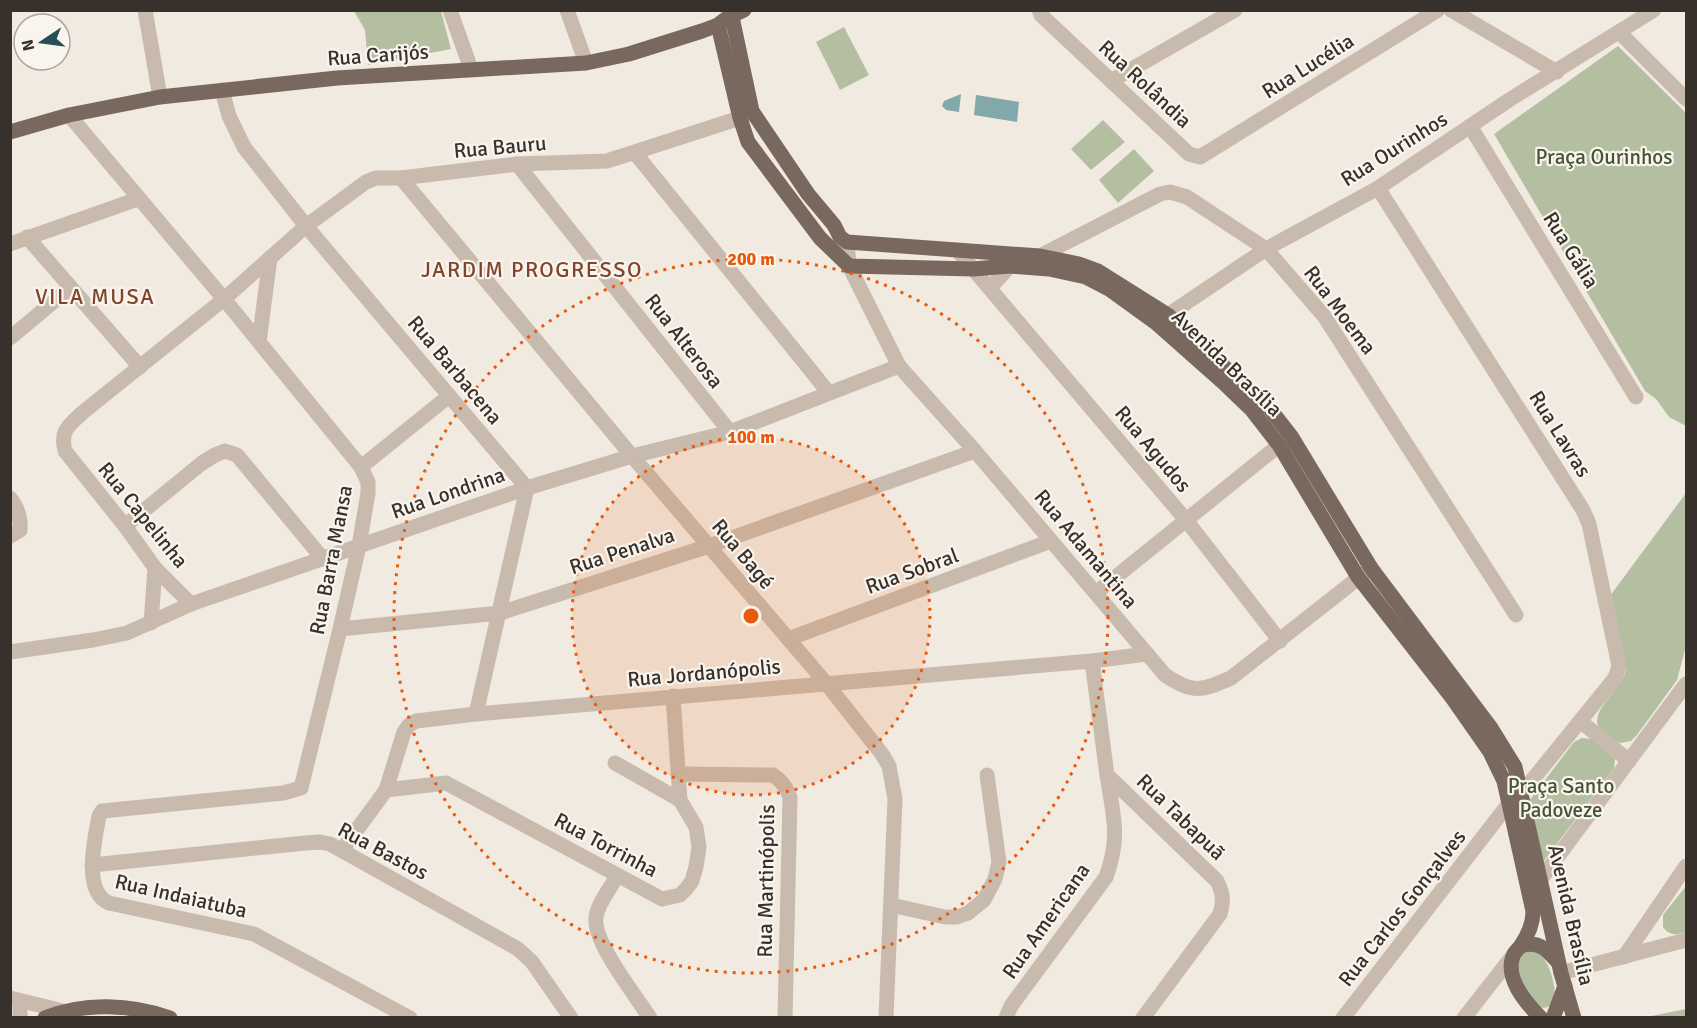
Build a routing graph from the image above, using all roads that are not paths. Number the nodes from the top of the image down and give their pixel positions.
1 (145, 10) edge
2 (450, 10) edge
3 (567, 10) edge
4 (1039, 10) edge
5 (1235, 10) edge
6 (1438, 10) edge
7 (1451, 10) edge
8 (1654, 10) edge
9 (738, 14) edge
10 (718, 25) junction
11 (1619, 32) junction
12 (586, 63) junction
13 (471, 69) junction
14 (1557, 72) junction
15 (1111, 81) junction
16 (222, 90) junction
17 (160, 97) junction
18 (1686, 99) edge
19 (746, 114) junction
20 (69, 115) junction
21 (1470, 126) junction
22 (10, 132) edge
23 (635, 153) junction
24 (1200, 157) joint
25 (517, 164) junction
26 (401, 178) junction
27 (1378, 188) junction
28 (138, 199) junction
29 (306, 226) junction
30 (27, 237) junction
31 (847, 242) junction
32 (10, 244) edge
33 (1266, 249) junction
34 (957, 250) junction
35 (1040, 256) junction
36 (270, 258) junction
37 (849, 266) junction
38 (1010, 266) junction
39 (973, 269) junction
40 (70, 288) junction
41 (990, 288) junction
42 (224, 299) junction
43 (1162, 319) junction
44 (10, 338) edge
45 (259, 342) junction
46 (899, 366) junction
47 (140, 367) junction
48 (829, 393) junction
49 (449, 396) junction
50 (1636, 397) dead end
51 (730, 432) junction
52 (1285, 440) junction
53 (65, 451) joint
54 (975, 451) junction
55 (632, 456) junction
56 (361, 467) junction
57 (527, 488) junction
58 (10, 498) edge
59 (1186, 520) junction
60 (125, 526) junction
61 (11, 536) edge
62 (1051, 541) junction
63 (358, 546) junction
64 (708, 546) junction
65 (323, 559) junction
66 (155, 568) junction
67 (1365, 573) junction
68 (1097, 592) junction
69 (191, 604) junction
70 (500, 613) junction
71 (1516, 615) dead end
72 (151, 623) junction
73 (340, 629) junction
74 (788, 639) junction
75 (1280, 641) junction
76 (10, 652) edge
77 (1147, 654) junction
78 (1092, 661) junction
79 (826, 683) junction
80 (1686, 683) edge
81 (673, 696) junction
82 (476, 714) junction
83 (1580, 721) junction
84 (1628, 760) junction
85 (615, 763) dead end
86 (678, 774) junction
87 (987, 775) dead end
88 (1107, 775) junction
89 (386, 790) junction
90 (1522, 792) junction
91 (680, 800) junction
92 (1510, 802) junction
93 (1493, 823) junction
94 (1514, 824) junction
95 (342, 850) junction
96 (92, 865) junction
97 (1686, 866) edge
98 (617, 876) junction
99 (1541, 879) junction
100 (891, 905) junction
101 (1651, 915) junction
102 (1686, 940) edge
103 (1661, 947) junction
104 (1517, 950) junction
105 (1624, 957) junction
106 (1562, 974) junction
107 (15, 999) edge
108 (65, 1014) edge
109 (20, 1017) edge
110 (45, 1017) edge
111 (170, 1017) edge
112 (411, 1017) edge
113 (571, 1017) edge
114 (650, 1017) edge
115 (785, 1017) edge
116 (886, 1017) edge
117 (1006, 1017) edge
118 (1143, 1017) edge
119 (1343, 1017) edge
120 (1464, 1017) edge
121 (1540, 1017) edge
122 (1553, 1017) edge
123 (1574, 1017) edge

1 - 17 street
2 - 13 street
3 - 12 street
4 - 15 street, Rua Rolândia
5 - 15 street
6 - 24 street, Rua Lucélia
7 - 14 street
8 - 11 street, Rua Ourinhos
9 - 10 main road, Rua Carijós
9 - 19 main road
10 - 12 main road, Rua Carijós
10 - 19 main road
11 - 14 street, Rua Ourinhos
11 - 18 street
12 - 13 main road, Rua Carijós
13 - 16 main road, Rua Carijós
14 - 21 street, Rua Ourinhos
15 - 24 street, Rua Rolândia
16 - 17 main road, Rua Carijós
16 - 29 street, Rua Barbacena
17 - 20 main road, Rua Carijós
19 - 23 street, Rua Bauru
19 - 31 main road
19 - 37 main road
20 - 22 main road, Rua Carijós
20 - 28 street, Rua Barra Mansa
21 - 27 street, Rua Ourinhos
21 - 50 street, Rua Gália
23 - 25 street, Rua Bauru
23 - 48 street
25 - 26 street, Rua Bauru
25 - 51 street, Rua Alterosa
26 - 29 street, Rua Bauru
26 - 55 street, Rua Bagé
27 - 33 street, Rua Ourinhos
27 - 83 street, Rua Lavras
28 - 30 street
28 - 42 street, Rua Barra Mansa
29 - 36 street, Rua Bauru
29 - 49 street, Rua Barbacena
30 - 32 street
30 - 40 street
31 - 34 main road, Avenida Brasília
31 - 37 street, Rua Adamantina
33 - 35 street, Rua Moema
33 - 43 street, Rua Ourinhos
33 - 71 street, Rua Moema
34 - 35 main road, Avenida Brasília
34 - 39 street, Rua Agudos
35 - 43 main road, Avenida Brasília
36 - 42 street, Rua Bauru
36 - 45 street
37 - 39 main road, Avenida Brasília
37 - 46 street, Rua Adamantina
38 - 39 main road, Avenida Brasília
38 - 41 street
38 - 43 main road, Avenida Brasília
39 - 41 street, Rua Agudos
40 - 44 street
40 - 47 street
41 - 59 street, Rua Agudos
42 - 45 street, Rua Barra Mansa
42 - 47 street, Rua Bauru
43 - 52 main road, Avenida Brasília
45 - 56 street, Rua Barra Mansa
46 - 48 street, Rua Londrina
46 - 54 street, Rua Adamantina
47 - 53 street, Rua Bauru
48 - 51 street, Rua Londrina
49 - 56 street
49 - 57 street, Rua Barbacena
51 - 55 street, Rua Londrina
52 - 59 street
52 - 67 main road, Avenida Brasília
53 - 60 street, Rua Capelinha
54 - 62 street, Rua Adamantina
54 - 64 street, Rua Penalva
55 - 57 street, Rua Londrina
55 - 64 street, Rua Bagé
56 - 63 street, Rua Barra Mansa
57 - 63 street, Rua Londrina
57 - 70 street
58 - 61 street
59 - 68 street
59 - 75 street, Rua Agudos
60 - 65 street
60 - 66 street, Rua Capelinha
62 - 68 street, Rua Adamantina
62 - 74 street, Rua Sobral
63 - 65 street, Rua Londrina
63 - 73 street, Rua Barra Mansa
64 - 70 street, Rua Penalva
64 - 74 street, Rua Bagé
65 - 69 street, Rua Londrina
66 - 69 street, Rua Capelinha
66 - 72 street
67 - 75 street, Rua Adamantina
67 - 90 main road, Avenida Brasília
67 - 92 main road, Avenida Brasília
68 - 77 street, Rua Adamantina
69 - 72 street, Rua Londrina
70 - 73 street, Rua Penalva
70 - 82 street
72 - 76 street, Rua Londrina
73 - 96 street, Rua Barra Mansa
74 - 79 street, Rua Bagé
75 - 77 street, Rua Adamantina
77 - 78 street, Rua Jordanópolis
78 - 79 street, Rua Jordanópolis
78 - 88 street, Rua Tabapuã
79 - 81 street, Rua Jordanópolis
79 - 100 street, Rua Bagé
80 - 84 street
81 - 82 street, Rua Jordanópolis
81 - 86 street, Rua Torrinha
82 - 89 street, Rua Jordanópolis
83 - 84 street
83 - 90 street, Rua Lavras
84 - 99 street
85 - 91 street
86 - 91 street, Rua Torrinha
86 - 115 street, Rua Martinópolis
87 - 100 street
88 - 117 street, Rua Americana
88 - 118 street, Rua Tabapuã
89 - 95 street, Rua Jordanópolis
89 - 98 street, Rua Torrinha
90 - 92 street, Rua Carlos Gonçalves
90 - 99 main road, Avenida Brasília
91 - 98 street, Rua Torrinha
92 - 93 street, Rua Carlos Gonçalves
92 - 94 main road, Avenida Brasília
93 - 94 street, Rua Carlos Gonçalves
93 - 119 street, Rua Carlos Gonçalves
94 - 104 main road, Avenida Brasília
95 - 96 street, Rua Bastos
95 - 113 street, Rua Bastos
96 - 112 street, Rua Indaiatuba
97 - 101 street
98 - 114 street
99 - 106 main road, Avenida Brasília
100 - 116 street, Rua Bagé
101 - 103 street
101 - 105 street
102 - 103 street
103 - 105 street
104 - 106 main road
104 - 120 street
104 - 121 main road, Avenida Brasília
105 - 106 street
106 - 122 main road
106 - 123 main road, Avenida Brasília
107 - 108 street
107 - 109 street
108 - 110 main road
108 - 111 main road

